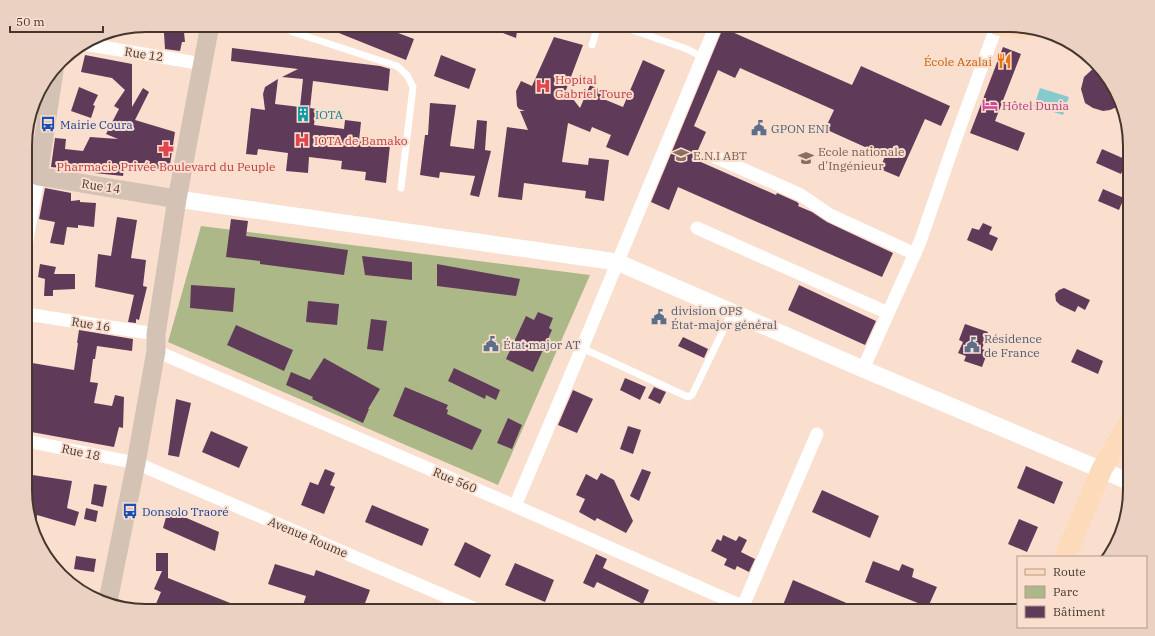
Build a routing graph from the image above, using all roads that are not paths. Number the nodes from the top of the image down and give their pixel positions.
1 (209, 32) edge
2 (293, 32) edge
3 (596, 32) edge
4 (638, 32) edge
5 (713, 32) edge
6 (994, 32) edge
7 (93, 45) edge
8 (592, 45) dead end
9 (702, 57) junction
10 (203, 64) junction
11 (51, 83) edge
12 (713, 156) dead end
13 (32, 175) edge
14 (401, 188) dead end
15 (177, 199) junction
16 (697, 228) dead end
17 (915, 254) junction
18 (617, 262) junction
19 (732, 312) junction
20 (888, 313) junction
21 (32, 315) edge
22 (156, 342) junction
23 (582, 348) junction
24 (863, 369) junction
25 (1123, 433) edge
26 (817, 434) dead end
27 (32, 442) edge
28 (136, 463) junction
29 (1102, 469) junction
30 (1123, 479) edge
31 (515, 506) junction
32 (1065, 556) edge
33 (109, 597) edge
34 (464, 604) edge
35 (739, 604) edge
36 (750, 604) edge

1 - 10 main road
2 - 14 lane
3 - 8 lane
4 - 9 lane
5 - 9 street
6 - 17 street
7 - 10 street, Rue 12
9 - 18 street
10 - 15 main road
11 - 13 main road
12 - 17 street
13 - 15 main road, Rue 14
15 - 18 street
15 - 22 main road
16 - 20 street
17 - 20 street
18 - 19 street
18 - 23 street
19 - 23 lane
19 - 24 street
20 - 24 street
21 - 22 street, Rue 16
22 - 28 main road
22 - 31 street, Rue 560
23 - 31 street
24 - 29 street
25 - 29 main road
26 - 36 street
27 - 28 street, Rue 18
28 - 33 main road
28 - 34 street, Avenue Roume
29 - 30 street
29 - 32 main road
31 - 35 street, Rue 560

